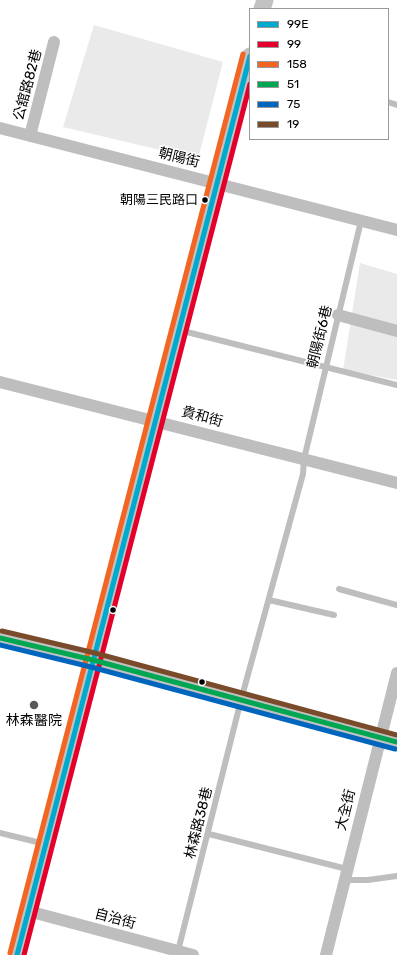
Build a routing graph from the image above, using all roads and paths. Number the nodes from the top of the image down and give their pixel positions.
1 (54, 42) dead end
2 (249, 62) edge
3 (0, 128) edge
4 (30, 136) junction
5 (217, 183) junction
6 (361, 221) junction
7 (397, 230) edge
8 (338, 315) junction
9 (179, 330) junction
10 (397, 330) edge
11 (325, 367) junction
12 (0, 382) edge
13 (397, 385) edge
14 (155, 421) junction
15 (304, 459) junction
16 (397, 483) edge
17 (339, 589) dead end
18 (269, 600) junction
19 (397, 605) edge
20 (334, 615) dead end
21 (0, 638) edge
22 (93, 660) junction
23 (397, 673) edge
24 (241, 700) junction
25 (380, 737) junction
26 (397, 742) edge
27 (0, 833) edge
28 (209, 834) junction
29 (45, 844) junction
30 (346, 874) junction
31 (397, 876) edge
32 (28, 911) junction
33 (178, 951) junction
34 (17, 955) edge
35 (193, 955) edge
36 (326, 955) edge

1 - 4 street, 公舘路82巷
2 - 5 main road
3 - 4 street, 朝陽街
4 - 5 street, 朝陽街
5 - 6 street, 朝陽街
5 - 9 main road
6 - 7 street, 朝陽街
6 - 8 lane, 朝陽街6巷
8 - 10 street
8 - 11 lane, 朝陽街6巷
9 - 11 lane
9 - 14 main road
11 - 13 lane
11 - 15 lane, 朝陽街6巷
12 - 14 street, 貴和街
14 - 15 street, 貴和街
14 - 22 main road
15 - 16 street, 貴和街
15 - 18 lane, 朝陽街6巷
17 - 19 lane
18 - 20 lane
18 - 24 lane, 林森路38巷
21 - 22 main road
22 - 24 main road
22 - 29 main road
23 - 25 street, 大全街
24 - 25 main road
24 - 28 lane, 林森路38巷
25 - 26 main road
25 - 30 street, 大全街
27 - 29 lane
28 - 30 lane
28 - 33 lane, 林森路38巷
29 - 32 main road
30 - 31 lane
30 - 36 street, 大全街
32 - 33 street, 自治街
32 - 34 main road
33 - 35 street, 自治街

